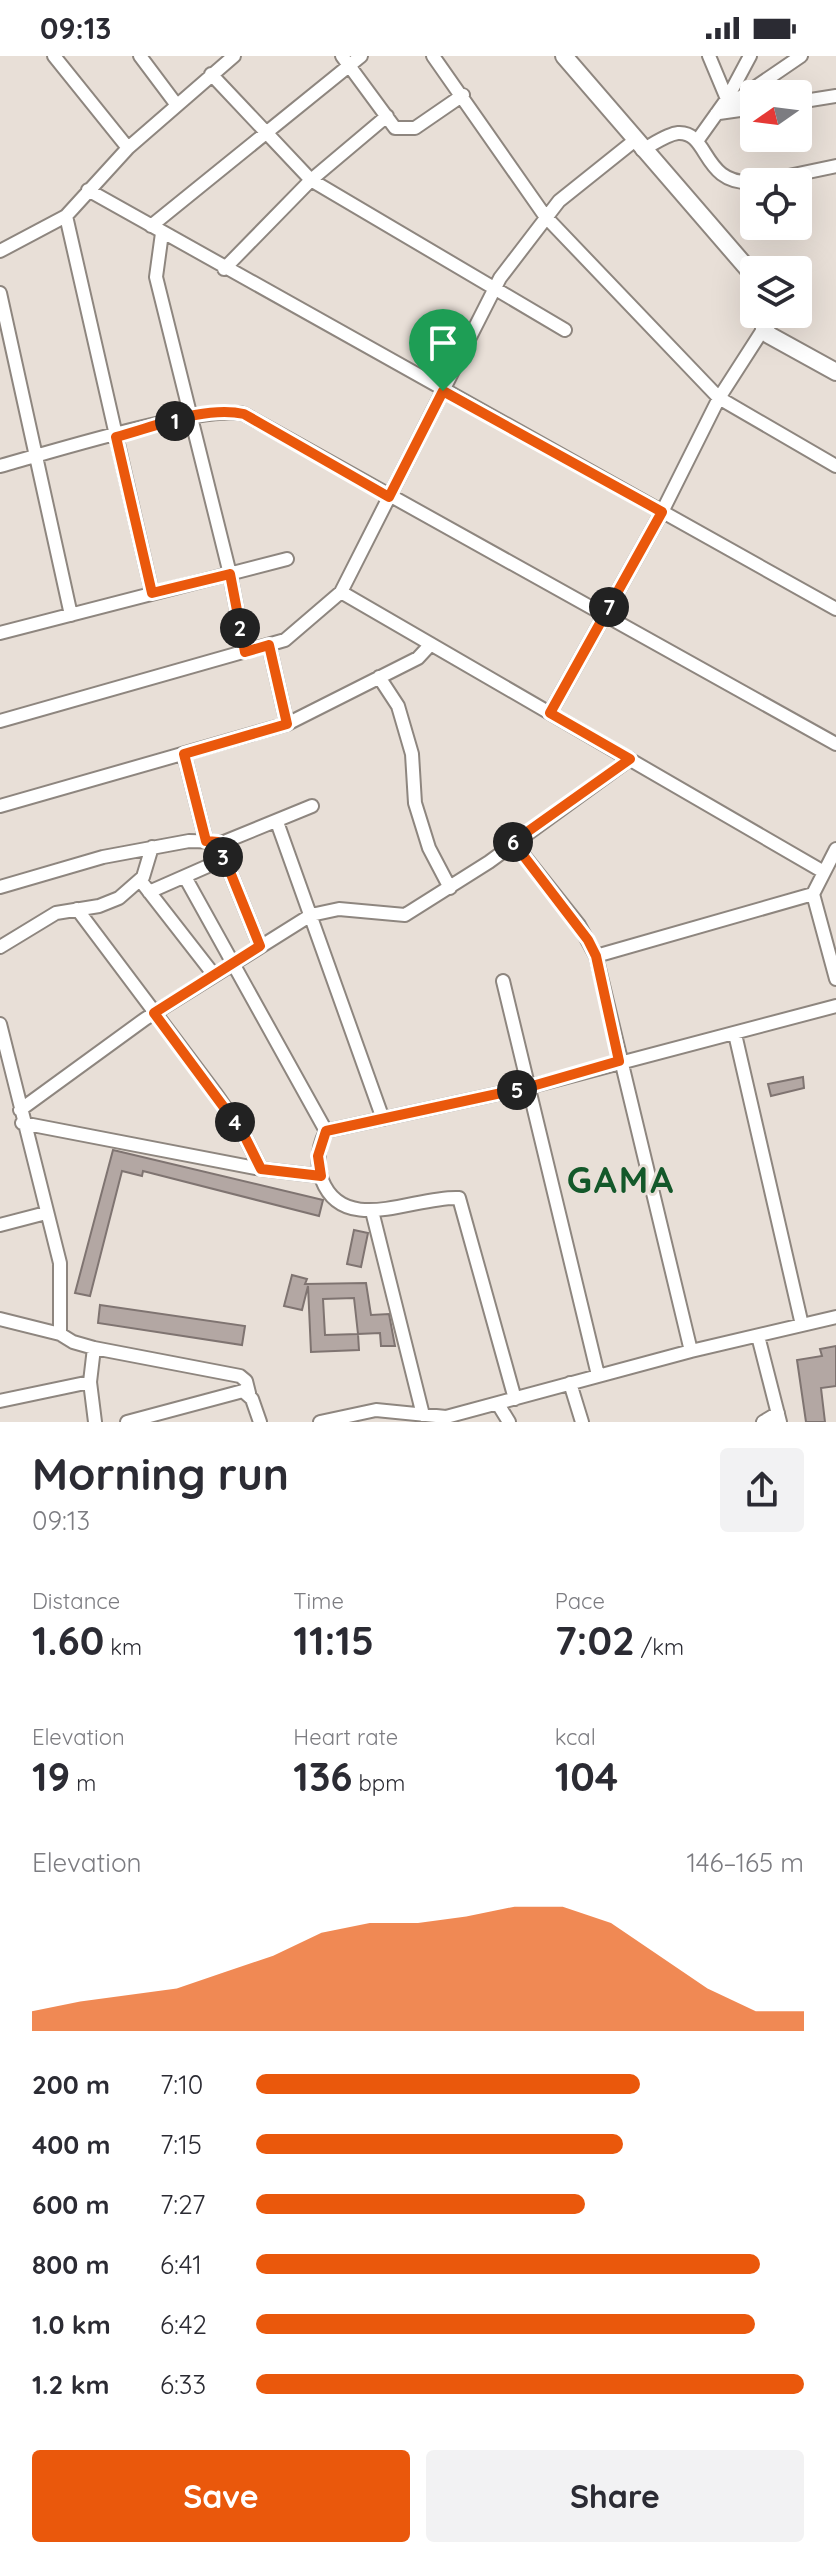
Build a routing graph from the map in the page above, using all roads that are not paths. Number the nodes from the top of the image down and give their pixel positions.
1 (54, 56) edge
2 (140, 56) edge
3 (234, 56) edge
4 (361, 56) edge
5 (433, 56) edge
6 (564, 56) edge
7 (709, 56) edge
8 (750, 56) edge
9 (801, 56) edge
10 (346, 60) edge
11 (211, 74) junction
12 (463, 95) junction
13 (836, 96) edge
14 (727, 99) junction
15 (812, 100) edge
16 (176, 104) junction
17 (740, 110) edge
18 (716, 114) junction
19 (387, 116) junction
20 (265, 132) junction
21 (697, 141) junction
22 (638, 145) junction
23 (128, 148) junction
24 (836, 166) edge
25 (812, 171) edge
26 (311, 180) junction
27 (740, 183) edge
28 (88, 190) junction
29 (66, 216) junction
30 (545, 216) junction
31 (156, 230) junction
32 (0, 251) edge
33 (740, 260) edge
34 (224, 269) junction
35 (496, 287) junction
36 (0, 293) edge
37 (762, 328) edge
38 (768, 328) edge
39 (565, 330) dead end
40 (836, 372) edge
41 (443, 391) junction
42 (719, 398) junction
43 (192, 417) junction
44 (116, 437) junction
45 (37, 456) junction
46 (0, 466) edge
47 (836, 466) edge
48 (389, 497) junction
49 (662, 512) junction
50 (287, 559) dead end
51 (230, 574) junction
52 (341, 592) junction
53 (152, 593) junction
54 (836, 609) edge
55 (71, 615) junction
56 (604, 616) junction
57 (0, 633) edge
58 (431, 644) junction
59 (269, 645) junction
60 (245, 652) junction
61 (379, 677) junction
62 (550, 713) junction
63 (0, 721) edge
64 (287, 724) junction
65 (836, 744) edge
66 (184, 754) junction
67 (630, 759) junction
68 (0, 806) edge
69 (312, 806) dead end
70 (277, 822) junction
71 (212, 842) junction
72 (513, 842) junction
73 (152, 847) junction
74 (836, 849) edge
75 (224, 859) junction
76 (822, 871) junction
77 (185, 877) junction
78 (140, 880) junction
79 (0, 887) edge
80 (450, 888) junction
81 (149, 892) junction
82 (813, 894) junction
83 (77, 909) junction
84 (311, 915) junction
85 (260, 946) junction
86 (0, 947) edge
87 (596, 956) junction
88 (234, 962) junction
89 (214, 975) junction
90 (836, 979) edge
91 (503, 981) dead end
92 (836, 1006) edge
93 (154, 1013) junction
94 (0, 1024) edge
95 (735, 1034) junction
96 (619, 1061) junction
97 (529, 1087) junction
98 (21, 1117) junction
99 (383, 1119) junction
100 (326, 1131) junction
101 (261, 1169) junction
102 (321, 1176) junction
103 (372, 1211) junction
104 (46, 1213) junction
105 (0, 1225) edge
106 (836, 1317) edge
107 (0, 1319) edge
108 (802, 1325) junction
109 (60, 1334) junction
110 (758, 1336) junction
111 (94, 1348) junction
112 (691, 1351) junction
113 (598, 1375) junction
114 (90, 1382) junction
115 (570, 1383) junction
116 (249, 1393) junction
117 (515, 1399) junction
118 (0, 1401) edge
119 (498, 1404) junction
120 (423, 1415) junction
121 (779, 1418) edge
122 (95, 1422) edge
123 (127, 1422) edge
124 (260, 1422) edge
125 (320, 1422) edge
126 (509, 1422) edge
127 (582, 1422) edge
128 (763, 1422) edge

1 - 23 street
2 - 16 street
3 - 11 street
4 - 10 street
5 - 12 street
6 - 22 street
7 - 14 street
8 - 14 street
9 - 18 street
10 - 19 street
10 - 20 street
11 - 16 street
11 - 20 street
12 - 19 street
12 - 30 street
13 - 15 street
14 - 18 street
16 - 23 street
17 - 18 street
18 - 21 street
19 - 26 street
20 - 26 street
20 - 31 street
21 - 22 street
21 - 27 street
22 - 30 street
22 - 33 street
23 - 28 street
24 - 25 street
26 - 34 street
26 - 35 street
28 - 29 street
28 - 31 street
29 - 32 street
29 - 44 street
30 - 35 street
30 - 42 street
31 - 34 street
31 - 43 street
34 - 41 street
35 - 39 street
35 - 41 street
36 - 45 street
37 - 42 street
38 - 40 street
41 - 48 street
41 - 49 street
42 - 47 street
42 - 49 street
43 - 44 street
43 - 48 street
43 - 51 street
44 - 45 street
44 - 53 street
45 - 46 street
45 - 55 street
48 - 52 street
48 - 56 street
49 - 54 street
49 - 56 street
50 - 51 street
51 - 53 street
51 - 60 street
52 - 58 street
52 - 59 street
53 - 55 street
55 - 57 street
56 - 62 street
56 - 65 street
58 - 61 street
58 - 62 street
59 - 60 street
59 - 64 street
60 - 63 street
61 - 64 street
61 - 80 street
62 - 67 street
64 - 66 street
66 - 68 street
66 - 71 street
67 - 72 street
67 - 76 street
69 - 70 street
70 - 71 street
70 - 84 street
71 - 73 street
71 - 75 street
72 - 80 street
72 - 87 street
73 - 78 street
73 - 79 street
74 - 76 street
75 - 77 street
75 - 85 street
76 - 82 street
77 - 81 street
77 - 88 street
78 - 81 street
78 - 83 street
80 - 84 street
81 - 89 street
82 - 87 street
82 - 90 street
83 - 86 street
83 - 93 street
84 - 85 street
84 - 99 street
85 - 88 street
87 - 96 street
88 - 89 street
88 - 100 street
89 - 93 street
91 - 97 street
92 - 95 street
93 - 98 street
93 - 101 street
94 - 98 street
95 - 96 street
95 - 108 street
96 - 97 street
96 - 112 street
97 - 99 street
97 - 113 street
98 - 101 street
98 - 104 street
99 - 100 street
100 - 102 street
101 - 102 street
102 - 103 street
103 - 117 street
103 - 120 street
104 - 105 street
104 - 109 street
106 - 108 street
107 - 109 street
108 - 110 street
109 - 111 street
110 - 112 street
110 - 121 street
111 - 114 street
111 - 116 street
112 - 113 street
113 - 115 street
114 - 118 street
114 - 122 street
115 - 117 street
115 - 127 street
116 - 123 street
116 - 124 street
117 - 119 street
119 - 120 street
119 - 126 street
120 - 125 street
121 - 128 street

